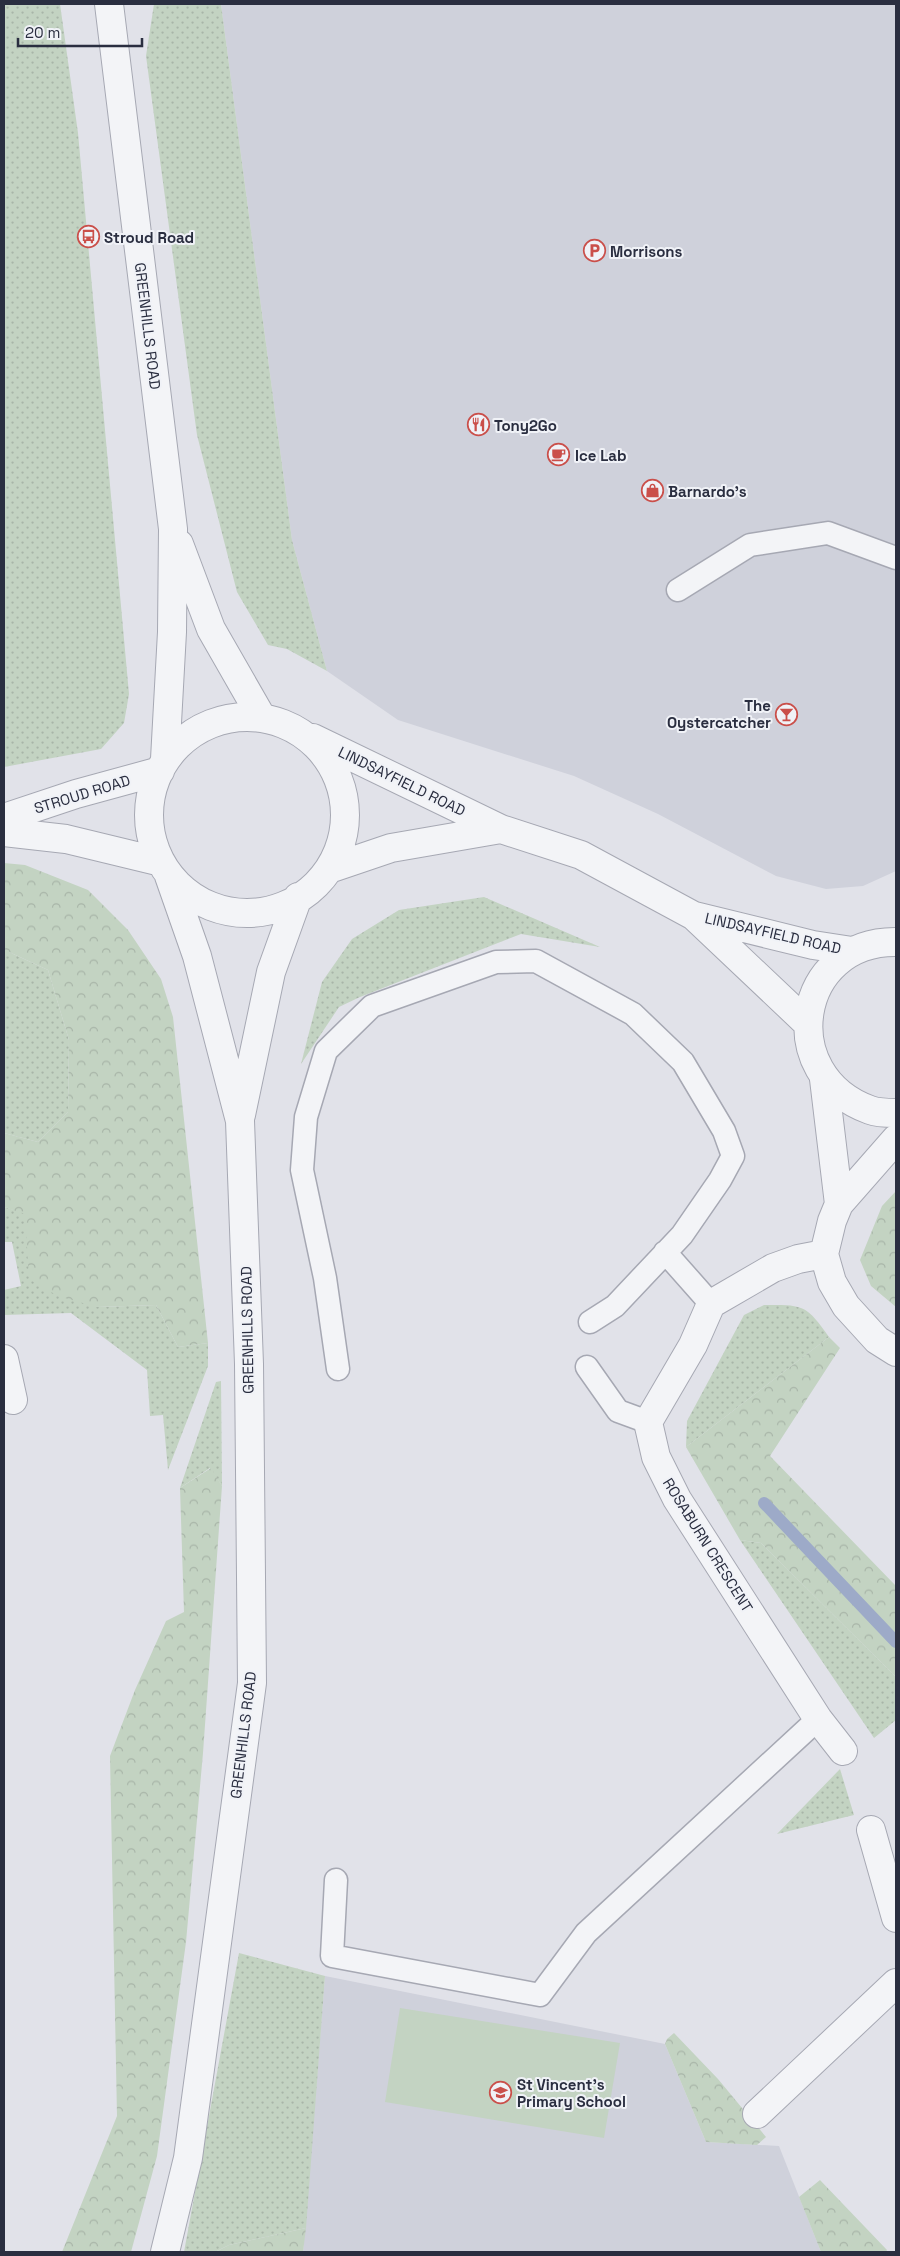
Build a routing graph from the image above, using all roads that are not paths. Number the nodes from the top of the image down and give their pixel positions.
1 (109, 4) edge
2 (173, 529) junction
3 (896, 558) edge
4 (678, 590) dead end
5 (262, 718) junction
6 (303, 733) junction
7 (162, 765) junction
8 (4, 818) edge
9 (501, 829) junction
10 (4, 832) edge
11 (165, 869) junction
12 (329, 869) junction
13 (298, 897) junction
14 (694, 916) junction
15 (891, 937) edge
16 (852, 951) junction
17 (807, 1023) junction
18 (824, 1079) junction
19 (896, 1114) edge
20 (240, 1121) junction
21 (896, 1140) edge
22 (839, 1204) junction
23 (666, 1252) junction
24 (824, 1254) junction
25 (711, 1304) junction
26 (590, 1322) dead end
27 (896, 1352) edge
28 (4, 1359) edge
29 (587, 1367) dead end
30 (338, 1369) dead end
31 (13, 1400) dead end
32 (648, 1422) junction
33 (818, 1719) junction
34 (843, 1751) dead end
35 (871, 1830) dead end
36 (336, 1880) dead end
37 (895, 1912) edge
38 (896, 1983) edge
39 (757, 2114) dead end
40 (165, 2252) edge

1 - 2 street, GREENHILLS ROAD
2 - 5 street, GREENHILLS ROAD
2 - 7 street, GREENHILLS ROAD
3 - 4 lane
5 - 6 street, LINDSAYFIELD ROAD
5 - 7 street, LINDSAYFIELD ROAD
6 - 9 street, LINDSAYFIELD ROAD
6 - 12 street
7 - 8 street, STROUD ROAD
7 - 11 street, GREENHILLS ROAD
9 - 12 street, LINDSAYFIELD ROAD
9 - 14 street, LINDSAYFIELD ROAD
10 - 11 street, STROUD ROAD
11 - 13 street
11 - 20 street, GREENHILLS ROAD
12 - 13 street
13 - 20 street, GREENHILLS ROAD
14 - 16 street, LINDSAYFIELD ROAD
14 - 17 street, LINDSAYFIELD ROAD
15 - 16 street
16 - 17 street
17 - 18 street
18 - 19 street
18 - 22 street
20 - 40 street, GREENHILLS ROAD
21 - 22 street
22 - 24 street
23 - 25 lane
23 - 26 lane
23 - 30 lane
24 - 25 street
24 - 27 street
25 - 32 street
28 - 31 street
29 - 32 lane
32 - 33 street, ROSABURN CRESCENT
33 - 34 street, ROSABURN CRESCENT
33 - 36 lane
35 - 37 street
38 - 39 street

